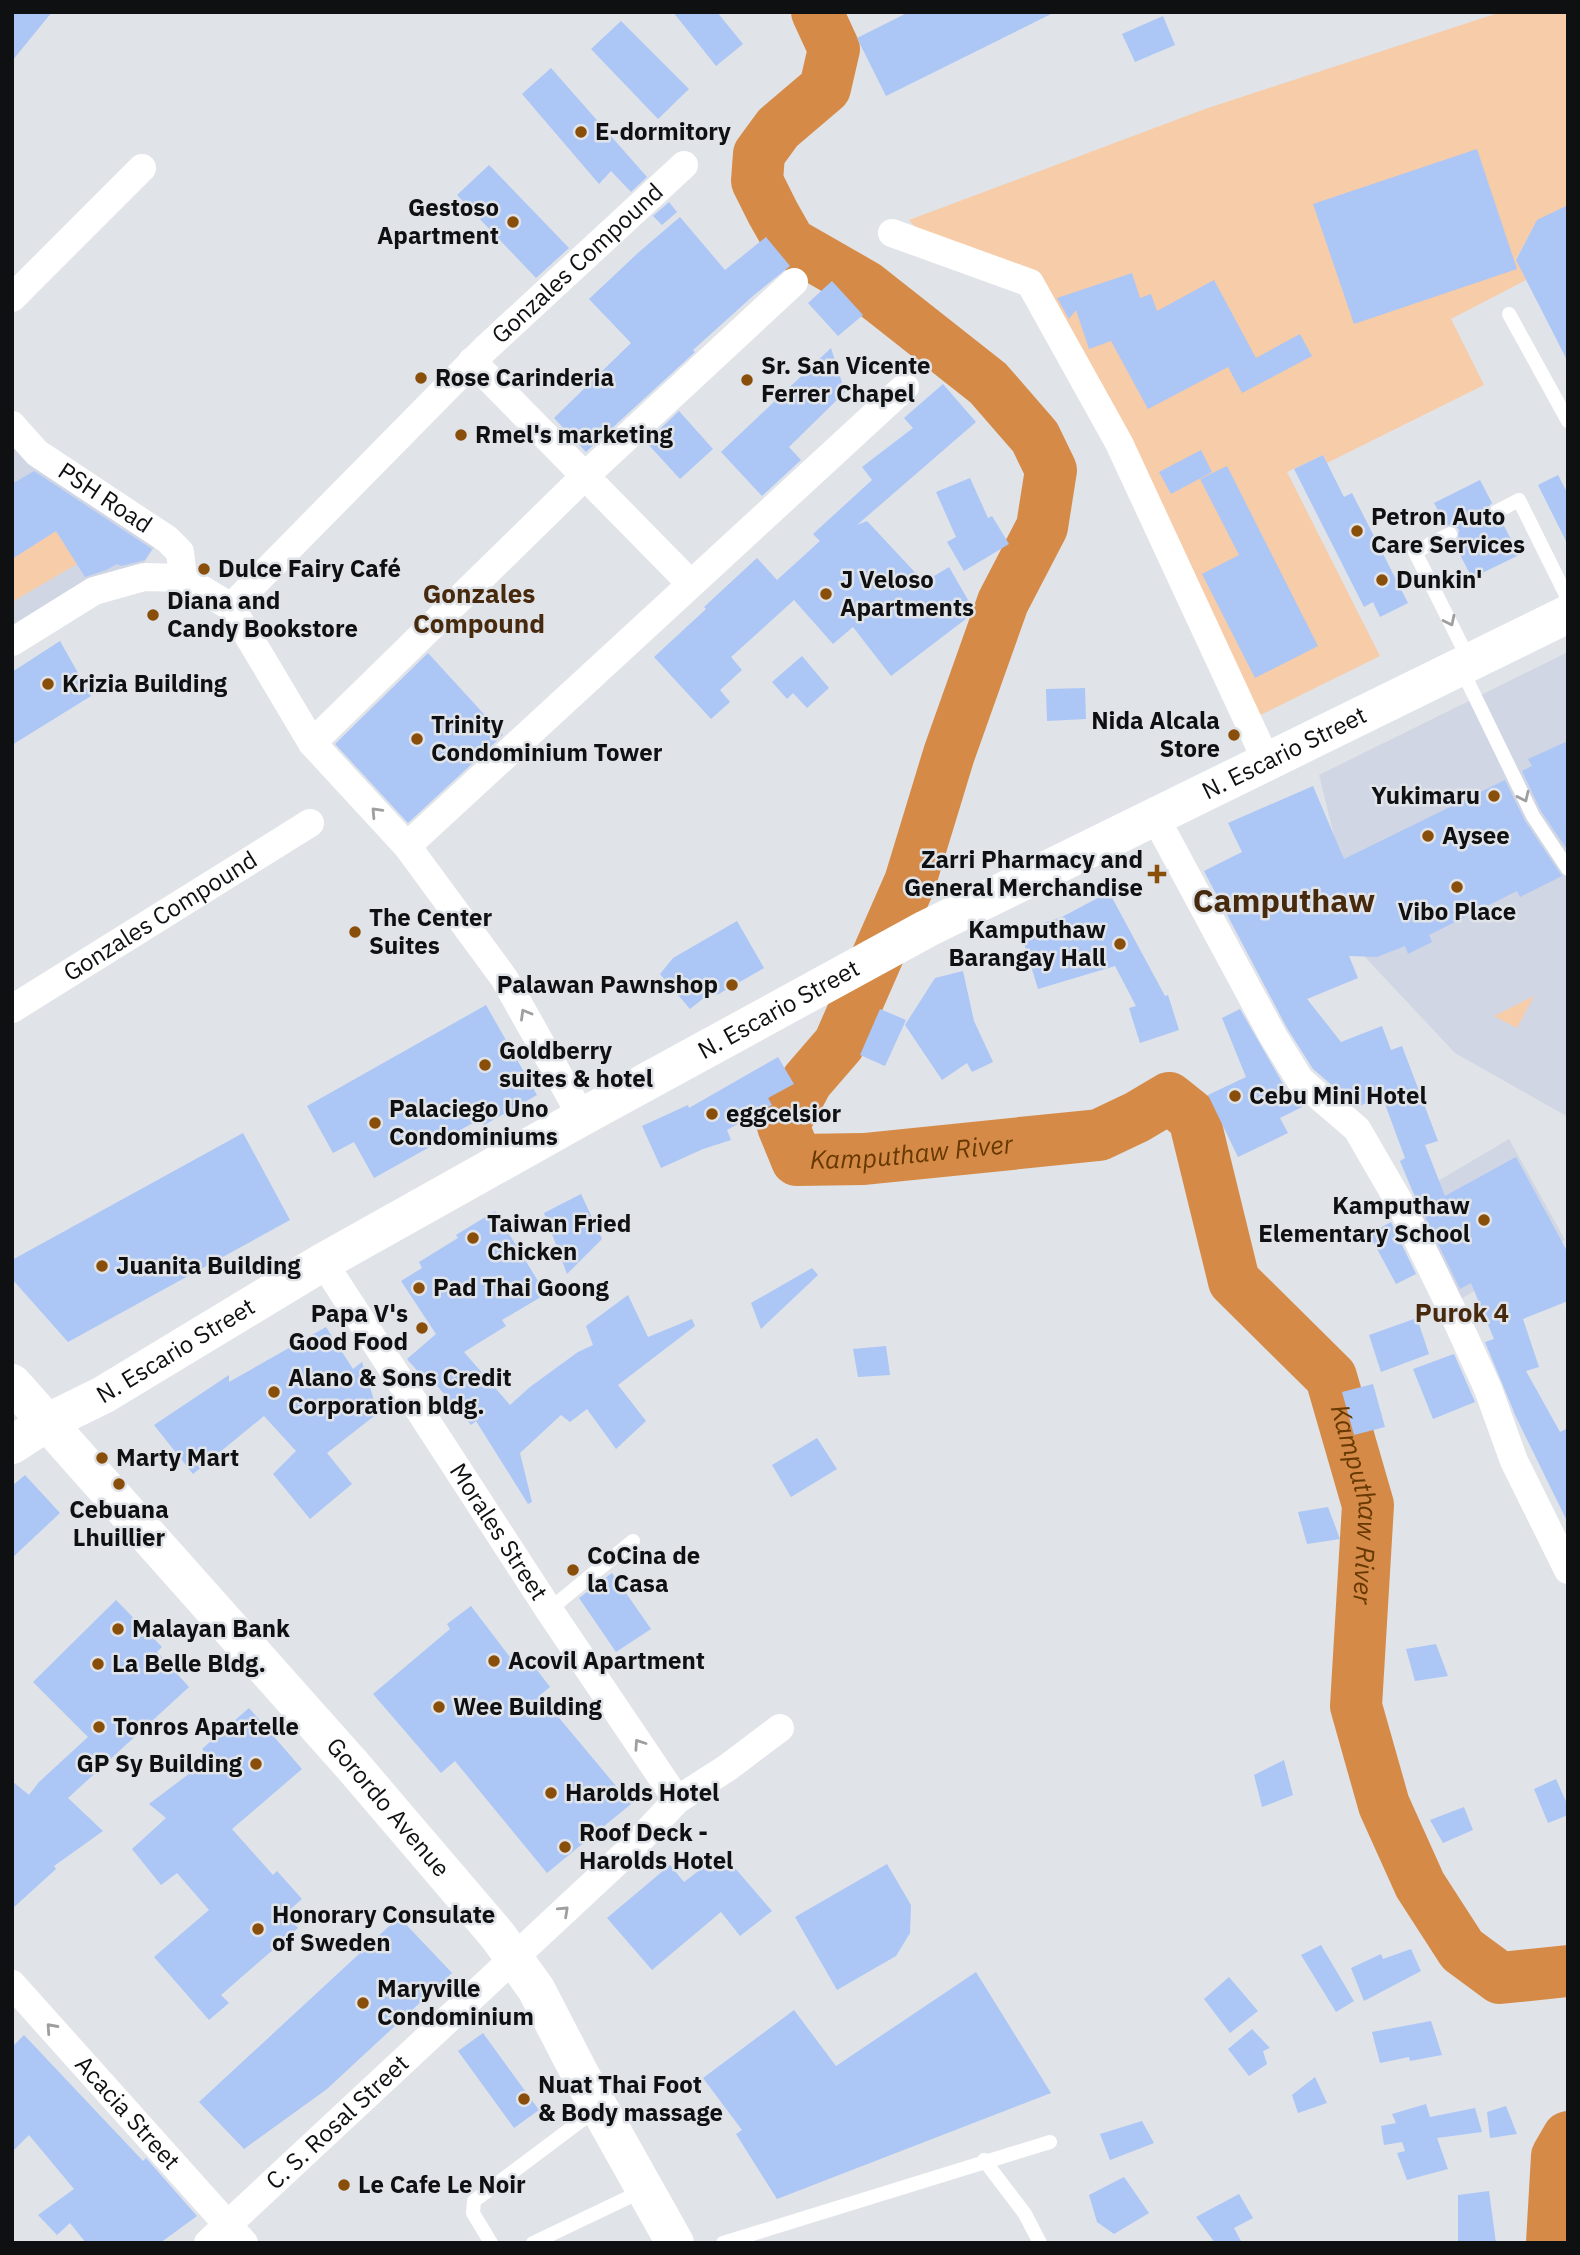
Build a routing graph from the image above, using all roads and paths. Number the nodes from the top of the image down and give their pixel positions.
1 (684, 165) dead end
2 (142, 167) dead end
3 (892, 233) dead end
4 (794, 282) dead end
5 (12, 299) edge
6 (1509, 314) dead end
7 (472, 361) junction
8 (905, 387) dead end
9 (1568, 421) edge
10 (12, 425) edge
11 (585, 476) junction
12 (1496, 512) dead end
13 (1450, 534) dead end
14 (183, 579) junction
15 (691, 584) junction
16 (1568, 599) edge
17 (231, 607) junction
18 (1568, 614) edge
19 (12, 642) edge
20 (1465, 664) junction
21 (312, 743) junction
22 (1267, 762) junction
23 (1154, 817) junction
24 (310, 823) dead end
25 (407, 846) junction
26 (1568, 869) edge
27 (12, 1009) edge
28 (582, 1116) junction
29 (323, 1262) junction
30 (12, 1383) edge
31 (46, 1423) junction
32 (12, 1445) edge
33 (633, 1541) dead end
34 (1568, 1570) edge
35 (549, 1610) junction
36 (780, 1728) dead end
37 (677, 1800) junction
38 (514, 1958) junction
39 (12, 1984) edge
40 (599, 2108) junction
41 (1050, 2142) dead end
42 (984, 2161) junction
43 (645, 2189) junction
44 (226, 2237) edge
45 (491, 2243) edge
46 (533, 2243) edge
47 (675, 2243) edge
48 (723, 2243) edge
49 (1040, 2243) edge

1 - 7 street, Gonzales Compound
2 - 5 street
3 - 22 street
4 - 11 street
6 - 9 lane
7 - 11 street, Gonzales Compound
7 - 17 street, Gonzales Compound
8 - 15 street
10 - 14 street, PSH Road
11 - 15 street, Gonzales Compound
11 - 21 street
12 - 16 lane
13 -> 20 lane
14 - 17 street
14 - 19 street
15 - 25 street
17 - 21 street
18 - 20 main road, N. Escario Street
20 - 22 main road, N. Escario Street
20 -> 26 lane
25 -> 21 street
22 - 23 main road, N. Escario Street
23 - 28 main road, N. Escario Street
23 - 34 street
24 - 27 street, Gonzales Compound
28 -> 25 street
28 - 29 main road, N. Escario Street
29 - 31 main road, N. Escario Street
29 - 35 street, Morales Street
30 - 31 main road, Gorordo Avenue
31 - 32 main road, N. Escario Street
31 - 38 main road, Gorordo Avenue
33 - 35 lane
37 -> 35 street, Morales Street
36 - 37 street, C. S. Rosal Street
38 -> 37 street, C. S. Rosal Street
38 - 40 main road, Gorordo Avenue
38 - 44 street, C. S. Rosal Street
44 -> 39 street, Acacia Street
40 - 43 main road, Gorordo Avenue
40 - 45 lane
41 - 42 lane
42 - 48 lane
42 - 49 lane
43 - 46 lane
43 - 47 main road, Gorordo Avenue

